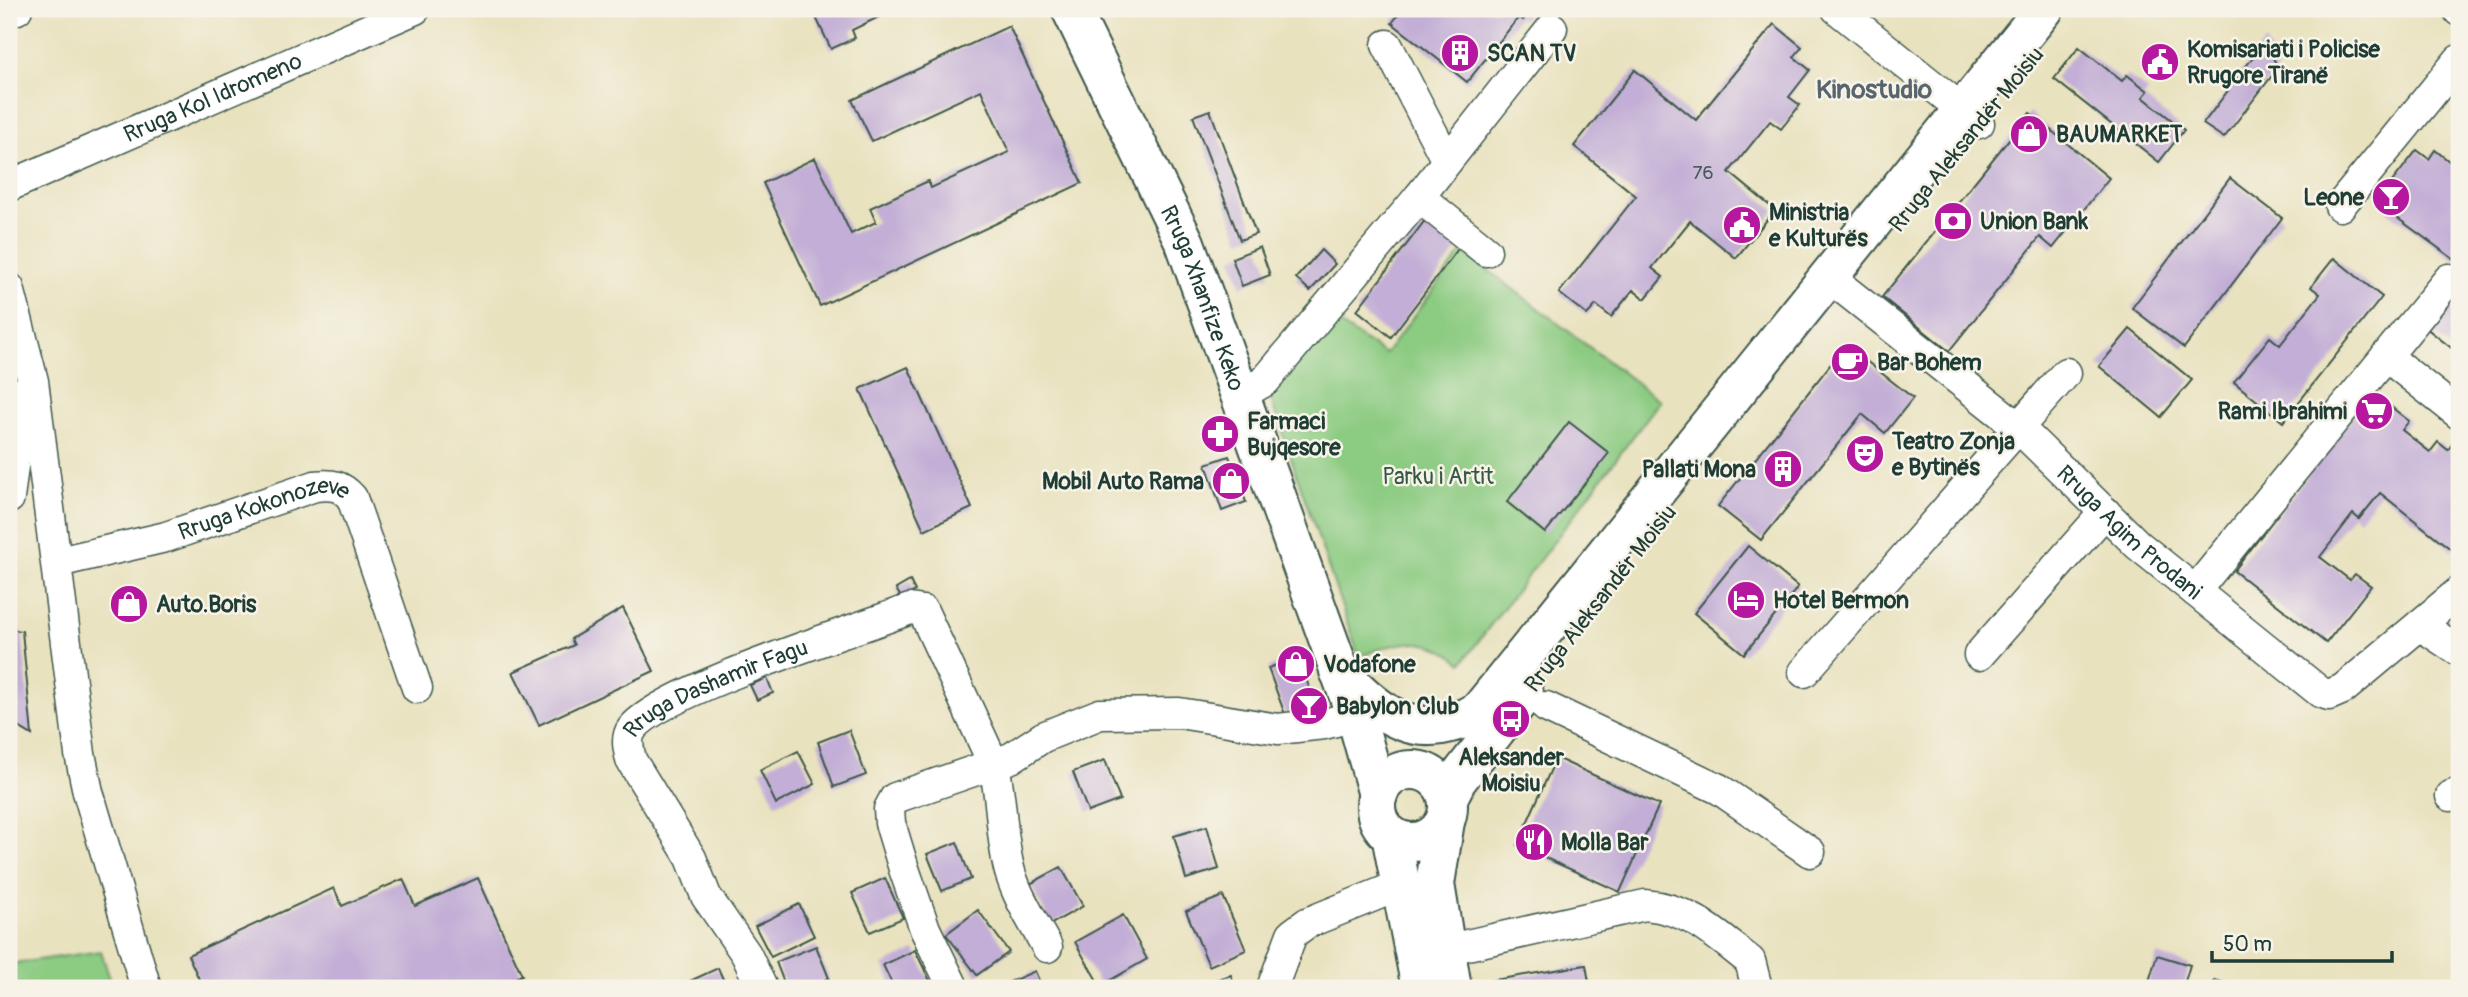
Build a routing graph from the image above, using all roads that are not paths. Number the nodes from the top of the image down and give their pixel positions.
1 (17, 9) edge
2 (415, 9) edge
3 (1071, 9) edge
4 (1837, 9) edge
5 (2044, 9) edge
6 (2072, 9) edge
7 (9, 12) edge
8 (373, 16) edge
9 (1552, 28) dead end
10 (1387, 45) dead end
11 (2459, 60) edge
12 (1971, 117) junction
13 (1447, 161) junction
14 (9, 186) edge
15 (1419, 197) junction
16 (2340, 206) dead end
17 (1486, 251) dead end
18 (2449, 279) dead end
19 (9, 288) edge
20 (1845, 290) junction
21 (2386, 356) junction
22 (2066, 373) dead end
23 (19, 392) edge
24 (1239, 396) junction
25 (2459, 414) edge
26 (2017, 426) junction
27 (9, 498) edge
28 (2105, 512) junction
29 (58, 562) junction
30 (2195, 591) junction
31 (2459, 592) edge
32 (2420, 625) junction
33 (2459, 651) edge
34 (1979, 655) dead end
35 (1339, 671) junction
36 (1804, 672) dead end
37 (417, 688) dead end
38 (1546, 707) dead end
39 (1480, 710) junction
40 (1356, 716) junction
41 (993, 763) junction
42 (1432, 790) junction
43 (1378, 795) junction
44 (1391, 835) junction
45 (1810, 852) dead end
46 (1403, 884) junction
47 (1047, 947) dead end
48 (1441, 974) edge
49 (953, 987) edge
50 (146, 988) edge
51 (762, 988) edge
52 (1272, 988) edge
53 (1757, 988) edge

1 - 7 street
2 - 8 street, Rruga Kol Idromeno
3 - 24 main road, Rruga Xhanfize Keko
4 - 12 street
5 - 12 main road, Rruga Aleksandër Moisiu
6 - 12 main road, Rruga Aleksandër Moisiu
8 - 14 street, Rruga Kol Idromeno
9 - 13 street
10 - 13 street
11 - 16 street
12 - 20 main road, Rruga Aleksandër Moisiu
12 - 39 main road, Rruga Aleksandër Moisiu
13 - 15 street
15 - 17 street
15 - 24 street
18 - 21 street
19 - 23 street
20 - 26 street, Rruga Agim Prodani
20 - 42 main road, Rruga Aleksandër Moisiu
21 - 25 street
21 - 30 street
22 - 26 street
23 - 27 street
23 - 29 street
24 - 35 main road, Rruga Xhanfize Keko
26 - 28 street, Rruga Agim Prodani
26 - 36 street
28 - 30 street, Rruga Agim Prodani
28 - 34 street
29 - 37 street, Rruga Kokonozeve
29 - 50 street
30 - 32 street, Rruga Agim Prodani
31 - 32 street, Rruga Agim Prodani
32 - 33 street
35 - 39 main road
35 - 40 main road, Rruga Xhanfize Keko
38 - 45 street
39 - 42 main road
40 - 41 street
40 - 42 main road
40 - 43 main road, Rruga Xhanfize Keko
41 - 47 street
41 - 49 street
41 - 51 street, Rruga Dashamir Fagu
42 - 43 main road
42 - 44 main road
42 - 48 main road
43 - 44 main road, Rruga Xhanfize Keko
44 - 46 main road, Rruga Xhanfize Keko
46 - 48 main road, Rruga Xhanfize Keko
46 - 52 street
48 - 53 street

